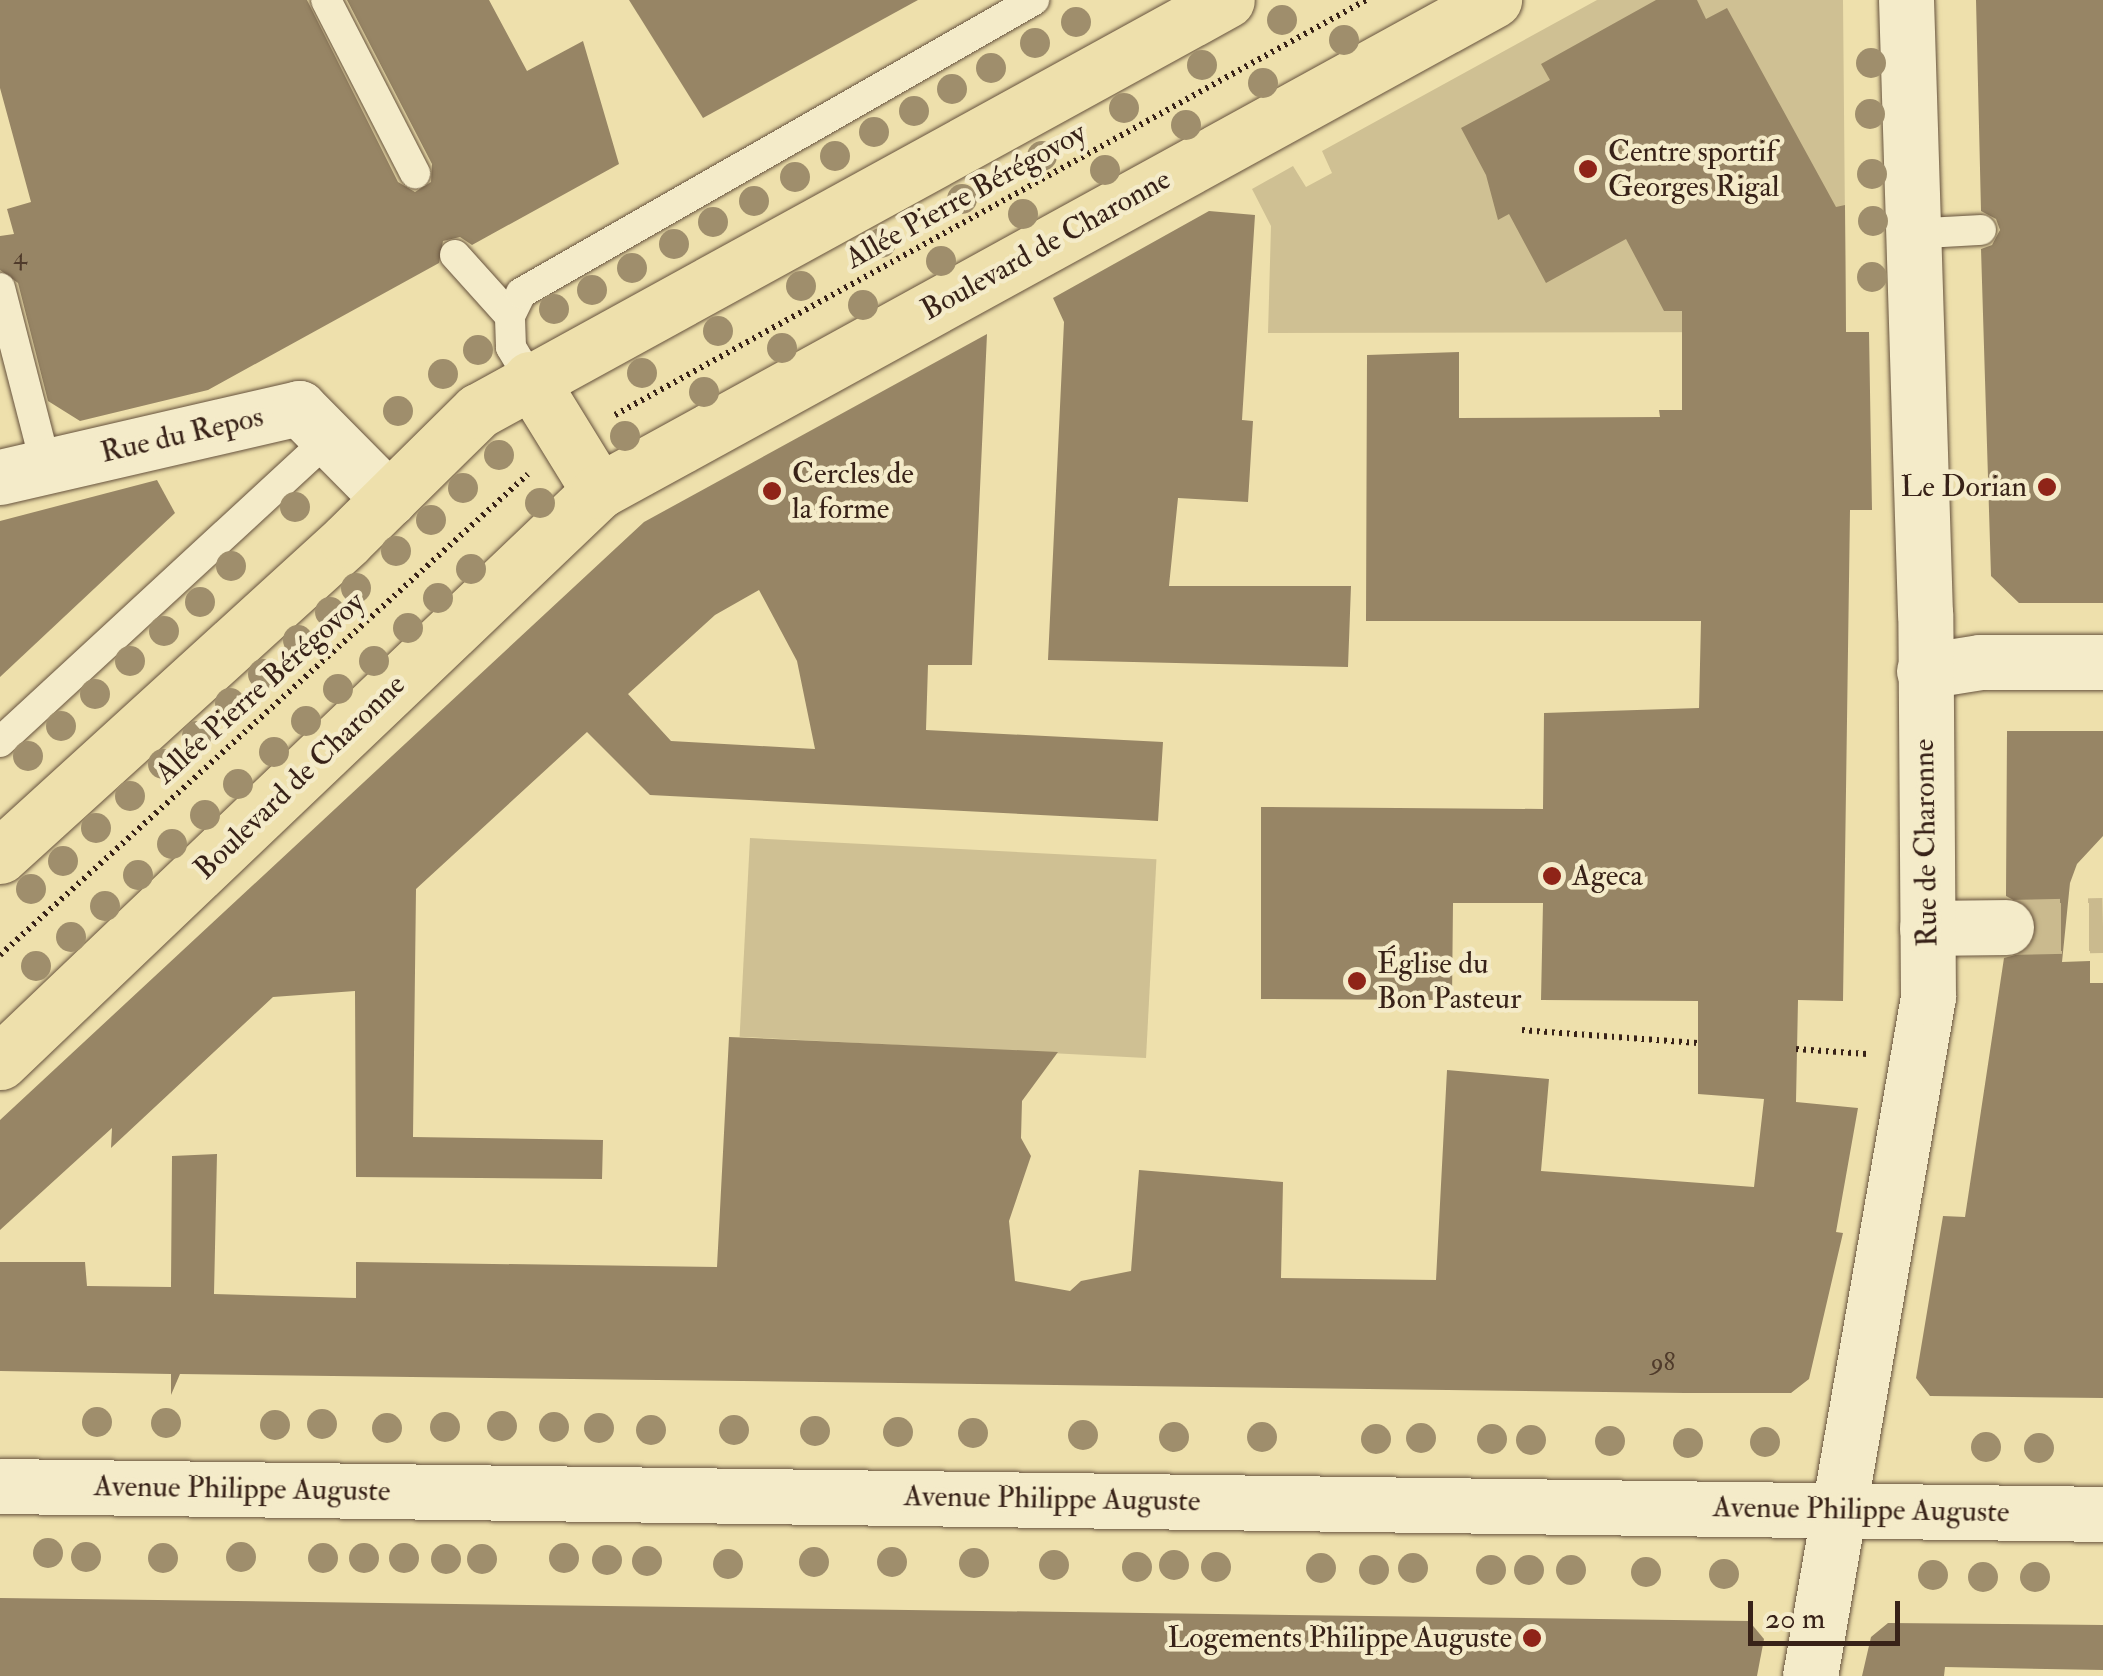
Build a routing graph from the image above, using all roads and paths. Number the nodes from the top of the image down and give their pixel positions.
1 (326, 0) edge
2 (1034, 0) edge
3 (1227, 0) edge
4 (1366, 0) edge
5 (1494, 0) edge
6 (1906, 0) edge
7 (415, 173) dead end
8 (1981, 230) dead end
9 (1909, 234) junction
10 (454, 255) dead end
11 (0, 288) edge
12 (510, 316) junction
13 (530, 378) junction
14 (605, 421) dead end
15 (330, 437) junction
16 (536, 466) dead end
17 (23, 472) edge
18 (599, 491) junction
19 (389, 499) junction
20 (2103, 662) edge
21 (1924, 670) junction
22 (0, 742) edge
23 (0, 856) edge
24 (2006, 927) tunnel mouth
25 (1927, 928) junction
26 (0, 956) edge
27 (1522, 1030) dead end
28 (1698, 1042) dead end
29 (1796, 1049) dead end
30 (1918, 1056) junction
31 (0, 1062) edge
32 (0, 1486) edge
33 (1838, 1509) junction
34 (2103, 1514) edge
35 (1810, 1676) edge

1 - 7 lane
2 - 12 lane
3 - 13 main road
4 - 14 path, Allée Pierre Bérégovoy
5 - 18 main road, Boulevard de Charonne
6 - 9 street, Rue de Charonne
8 - 9 lane
9 - 21 street, Rue de Charonne
10 - 12 lane
11 - 17 lane
12 - 13 lane
13 - 18 main road
13 - 19 main road
15 - 17 street, Rue du Repos
15 - 19 street, Rue du Repos
15 - 22 lane
16 - 26 path, Allée Pierre Bérégovoy
18 - 31 main road, Boulevard de Charonne
19 - 23 main road
20 - 21 street
21 - 25 street, Rue de Charonne
24 - 25 street
25 - 30 street, Rue de Charonne
27 - 28 path
29 - 30 path
30 - 33 street, Rue de Charonne
32 - 33 street, Avenue Philippe Auguste
33 - 34 street, Avenue Philippe Auguste
33 - 35 street, Rue de Charonne

